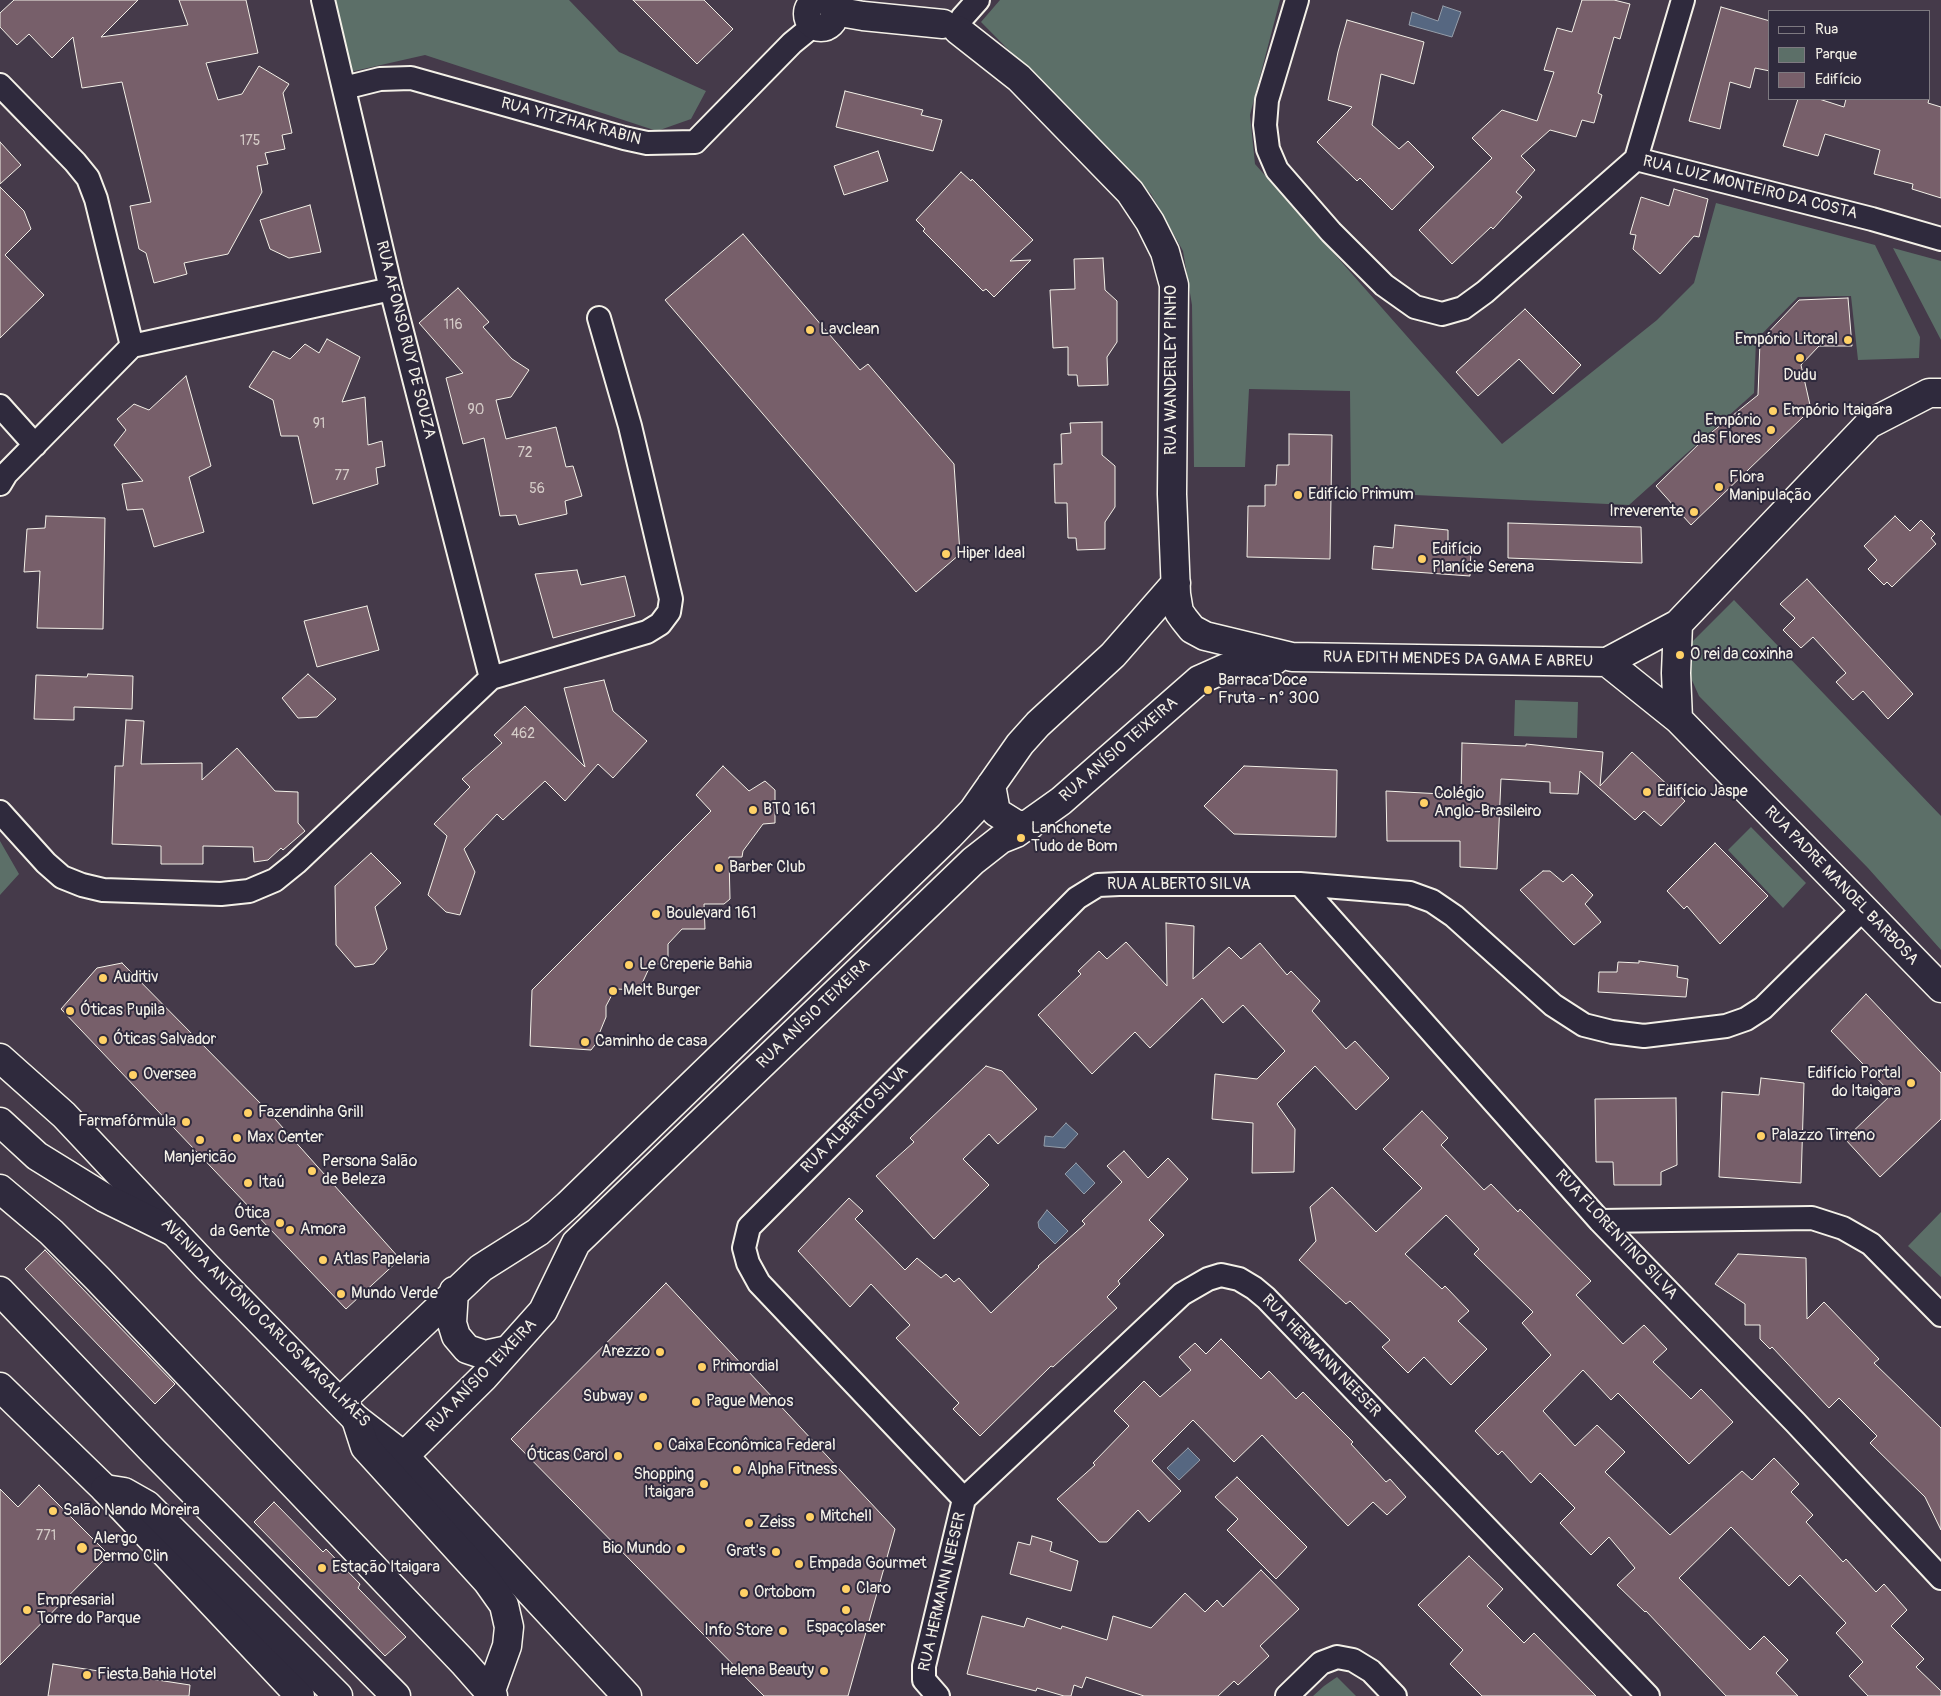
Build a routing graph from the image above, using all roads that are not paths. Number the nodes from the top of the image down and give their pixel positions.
1 (323, 0) edge
2 (1297, 0) edge
3 (1683, 0) edge
4 (817, 11) edge
5 (960, 16) edge
6 (0, 85) edge
7 (344, 88) junction
8 (1636, 159) junction
9 (1941, 239) edge
10 (391, 289) junction
11 (599, 318) dead end
12 (132, 346) junction
13 (1941, 393) edge
14 (0, 406) edge
15 (34, 445) junction
16 (0, 484) edge
17 (1176, 582) junction
18 (1678, 624) junction
19 (1140, 625) junction
20 (1192, 629) junction
21 (1292, 657) junction
22 (1607, 662) junction
23 (491, 678) junction
24 (1198, 680) junction
25 (1678, 719) junction
26 (991, 785) junction
27 (0, 812) edge
28 (1030, 824) junction
29 (1300, 884) junction
30 (1864, 908) junction
31 (1941, 988) edge
32 (0, 1058) edge
33 (0, 1122) edge
34 (0, 1189) edge
35 (1600, 1222) junction
36 (174, 1232) junction
37 (0, 1291) edge
38 (454, 1291) junction
39 (1941, 1315) edge
40 (508, 1350) junction
41 (0, 1387) edge
42 (348, 1410) junction
43 (404, 1456) junction
44 (105, 1489) junction
45 (964, 1499) junction
46 (1941, 1578) edge
47 (491, 1695) edge
48 (300, 1696) edge
49 (338, 1696) edge
50 (396, 1696) edge
51 (627, 1696) edge
52 (938, 1696) edge
53 (1287, 1696) edge
54 (1395, 1696) edge
55 (1648, 1696) edge

1 - 7 street, RUA AFONSO RUY DE SOUZA
2 - 8 street, RUA LUIZ MONTEIRO DA COSTA
3 - 8 street
4 - 5 street, RUA WANDERLEY PINHO
4 - 7 street, RUA YITZHAK RABIN
5 - 17 street, RUA WANDERLEY PINHO
6 - 12 street
7 - 10 street, RUA AFONSO RUY DE SOUZA
8 - 9 street, RUA LUIZ MONTEIRO DA COSTA
10 - 12 street
10 - 23 street, RUA AFONSO RUY DE SOUZA
11 - 23 street
12 - 15 street
13 - 18 street, RUA EDITH MENDES DA GAMA E ABREU
14 - 15 street
15 - 16 street
17 - 19 street, RUA ANÍSIO TEIXEIRA
17 - 20 street, RUA WANDERLEY PINHO
18 - 22 street, RUA EDITH MENDES DA GAMA E ABREU
18 - 25 street
19 - 20 street
19 - 26 street, RUA ANÍSIO TEIXEIRA
20 - 21 street
20 - 24 street, RUA WANDERLEY PINHO
21 - 22 street, RUA EDITH MENDES DA GAMA E ABREU
21 - 24 street, RUA ANÍSIO TEIXEIRA
22 - 25 street, RUA PADRE MANOEL BARBOSA
23 - 27 street
24 - 28 street, RUA ANÍSIO TEIXEIRA
25 - 30 street, RUA PADRE MANOEL BARBOSA
26 - 28 street
26 - 38 street, RUA ANÍSIO TEIXEIRA
28 - 40 street, RUA ANÍSIO TEIXEIRA
29 - 30 street, RUA ALBERTO SILVA
29 - 35 street, RUA FLORENTINO SILVA
29 - 45 street, RUA ALBERTO SILVA
30 - 31 street, RUA PADRE MANOEL BARBOSA
32 - 36 street, AVENIDA ANTÔNIO CARLOS MAGALHÃES
33 - 36 street
34 - 47 street
35 - 39 street
35 - 46 street, RUA FLORENTINO SILVA
36 - 42 street, AVENIDA ANTÔNIO CARLOS MAGALHÃES
37 - 50 street
38 - 40 street
38 - 42 street, RUA ANÍSIO TEIXEIRA
40 - 43 street, RUA ANÍSIO TEIXEIRA
41 - 44 street
42 - 43 street, AVENIDA ANTÔNIO CARLOS MAGALHÃES
42 - 47 street
43 - 51 street, AVENIDA ANTÔNIO CARLOS MAGALHÃES
44 - 48 street
44 - 49 street
45 - 52 street, RUA HERMANN NEESER
45 - 55 street, RUA HERMANN NEESER
53 - 54 street

